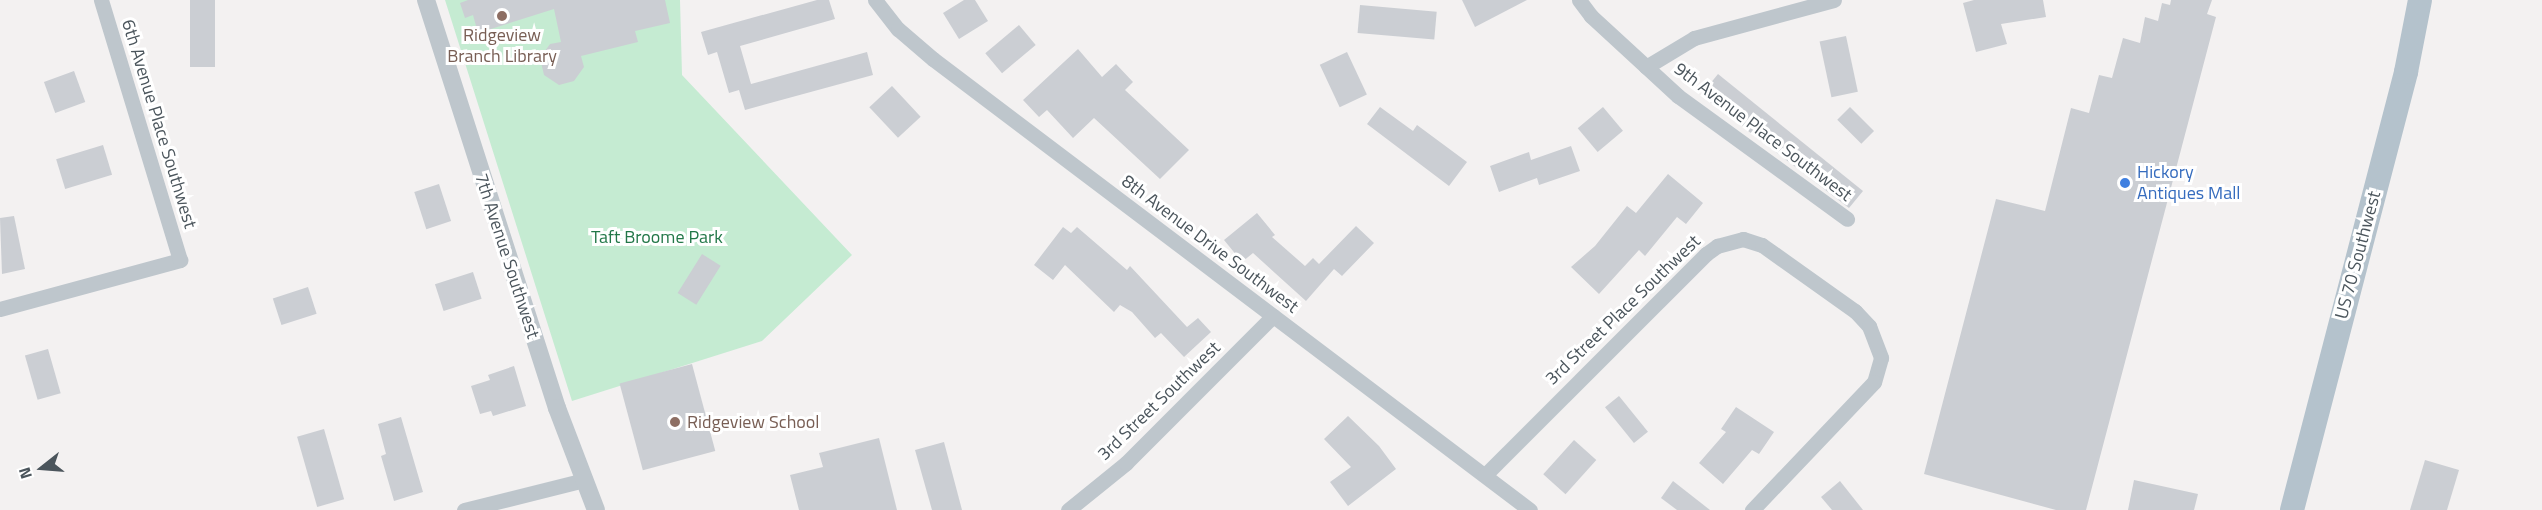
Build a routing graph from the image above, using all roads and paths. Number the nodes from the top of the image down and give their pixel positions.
1 (101, 0) edge
2 (426, 0) edge
3 (875, 0) edge
4 (1579, 0) edge
5 (1834, 0) edge
6 (2420, 0) edge
7 (1646, 67) junction
8 (1847, 219) dead end
9 (0, 309) edge
10 (1273, 316) junction
11 (1485, 476) junction
12 (584, 480) junction
13 (464, 510) edge
14 (596, 510) edge
15 (1068, 510) edge
16 (1530, 510) edge
17 (1752, 510) edge
18 (2292, 510) edge

1 - 9 street, 6th Avenue Place Southwest
2 - 12 street, 7th Avenue Southwest
3 - 10 street, 8th Avenue Drive Southwest
4 - 7 street, 9th Avenue Place Southwest
5 - 7 street
6 - 18 main road, US 70 Southwest
7 - 8 street, 9th Avenue Place Southwest
10 - 11 street, 8th Avenue Drive Southwest
10 - 15 street, 3rd Street Southwest
11 - 16 street, 8th Avenue Drive Southwest
11 - 17 street, 3rd Street Place Southwest
12 - 13 street
12 - 14 street, 7th Avenue Southwest

